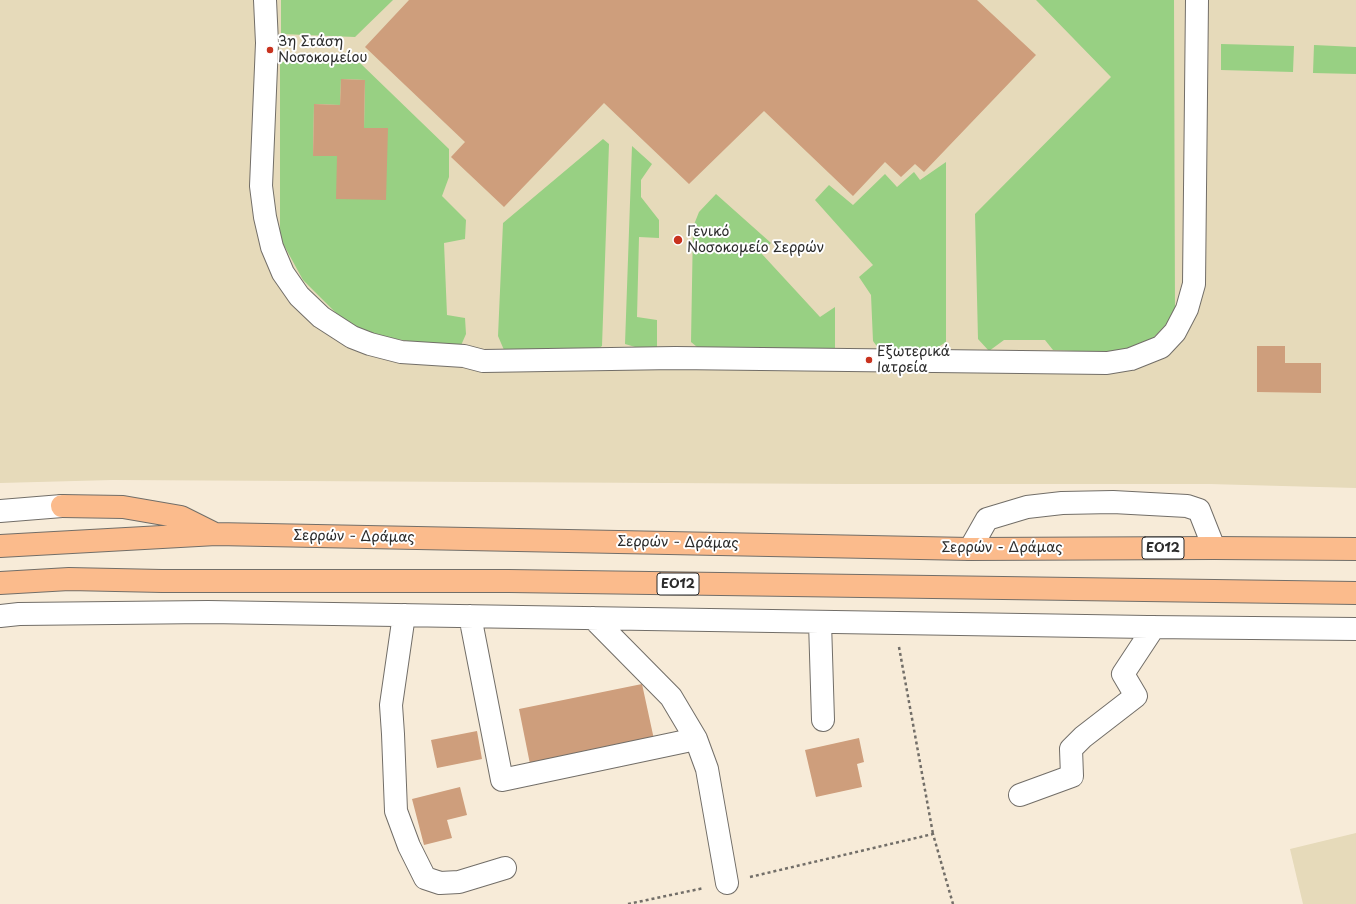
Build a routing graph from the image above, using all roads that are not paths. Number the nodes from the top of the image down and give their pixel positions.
1 (265, 0) edge
2 (1197, 0) edge
3 (62, 506) joint
4 (0, 511) edge
5 (216, 534) junction
6 (0, 546) edge
7 (970, 548) junction
8 (1214, 548) junction
9 (1356, 549) edge
10 (0, 583) edge
11 (1356, 593) edge
12 (404, 615) junction
13 (0, 616) edge
14 (470, 616) junction
15 (593, 618) junction
16 (820, 622) junction
17 (1154, 627) junction
18 (1356, 629) edge
19 (824, 720) dead end
20 (696, 739) junction
21 (1020, 795) dead end
22 (505, 868) dead end
23 (727, 883) road end

1 - 2 street
3 - 4 street
3 - 5 main road
5 - 6 main road, Σερρών - Δράμας / ΕΟ12
5 - 7 main road, Σερρών - Δράμας / ΕΟ12
7 - 8 main road, Σερρών - Δράμας / ΕΟ12
7 - 8 street
8 - 9 main road, Σερρών - Δράμας / ΕΟ12
10 - 11 main road, ΕΟ12
12 - 13 street
12 - 14 street
12 - 22 street
14 - 15 street
14 - 20 street
15 - 16 street
15 - 20 street
16 - 17 street
16 - 19 street
17 - 18 street
17 - 21 street
20 - 23 street

